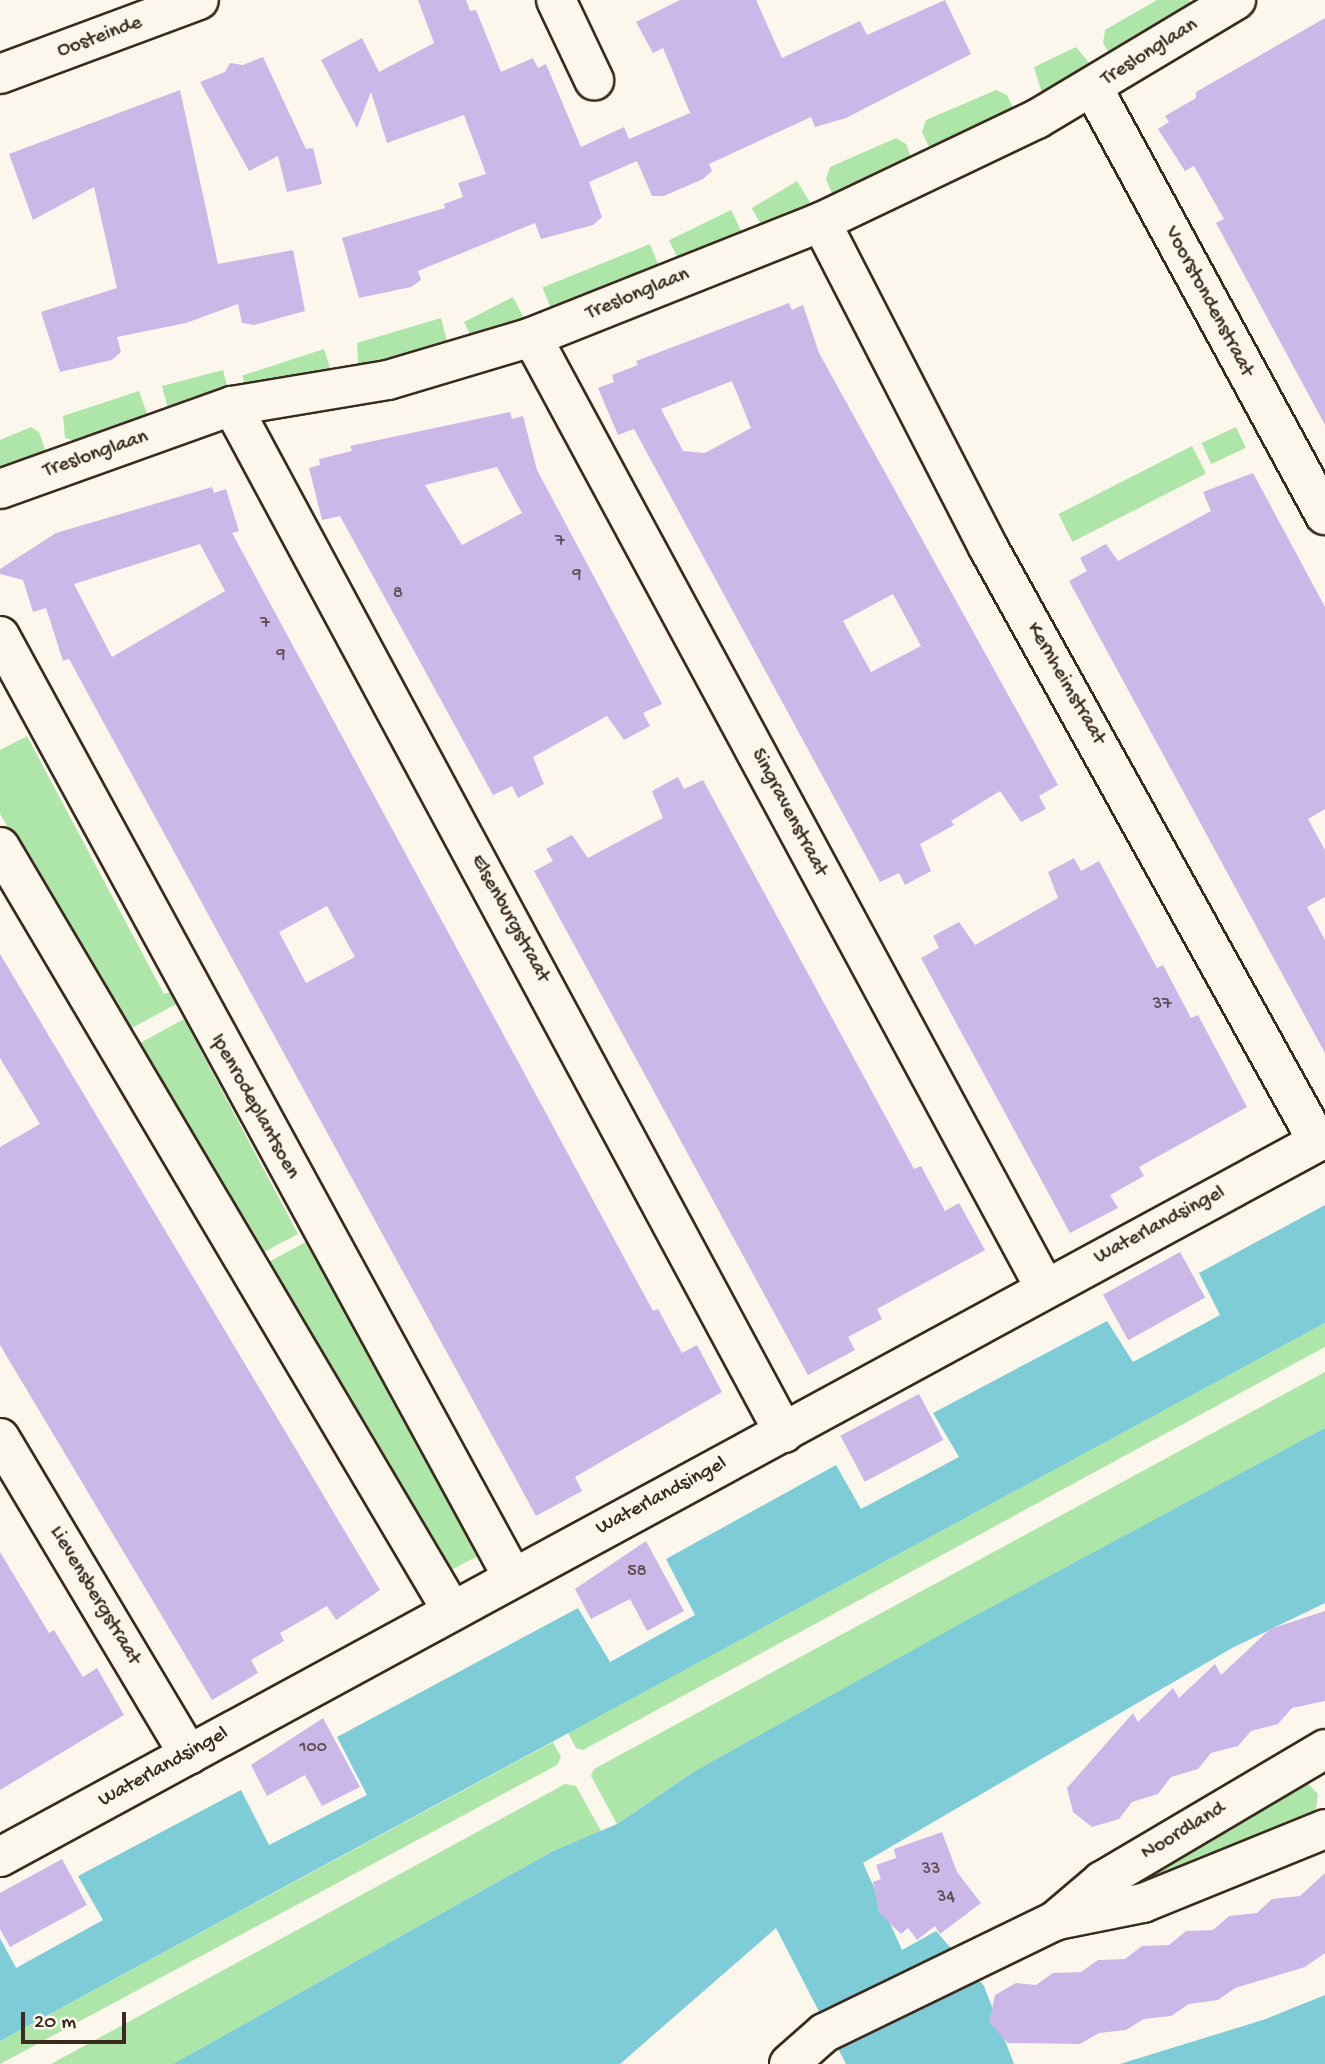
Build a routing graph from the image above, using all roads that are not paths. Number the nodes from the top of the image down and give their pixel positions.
1 (199, 0) edge
2 (556, 0) edge
3 (1236, 0) edge
4 (0, 74) edge
5 (594, 80) dead end
6 (1093, 89) junction
7 (821, 222) junction
8 (532, 337) junction
9 (232, 407) junction
10 (0, 489) edge
11 (1325, 515) edge
12 (0, 636) edge
13 (0, 847) edge
14 (1321, 1140) edge
15 (1045, 1288) junction
16 (784, 1433) junction
17 (0, 1438) edge
18 (512, 1576) junction
19 (453, 1611) junction
20 (189, 1755) junction
21 (1323, 1755) edge
22 (1325, 1829) edge
23 (0, 1857) edge
24 (1055, 1921) junction
25 (789, 2064) edge

1 - 4 street, Oosteinde
2 - 5 street
3 - 6 street, Treslonglaan
6 - 7 street, Treslonglaan
6 - 11 street, Voorstondenstraat
7 - 8 street, Treslonglaan
7 - 14 street, Kernheimstraat
8 - 9 street, Treslonglaan
8 - 15 street, Singravenstraat
9 - 10 street, Treslonglaan
9 - 16 street, Elsenburgstraat
12 - 18 street, Ipenrodeplantsoen
13 - 19 street
14 - 15 street, Waterlandsingel
15 - 16 street, Waterlandsingel
16 - 18 street, Waterlandsingel
17 - 20 street, Lievensbergstraat
18 - 19 street, Waterlandsingel
19 - 20 street, Waterlandsingel
20 - 23 street, Waterlandsingel
21 - 24 street, Noordland
22 - 24 street, Noordland
24 - 25 street, Noordland

